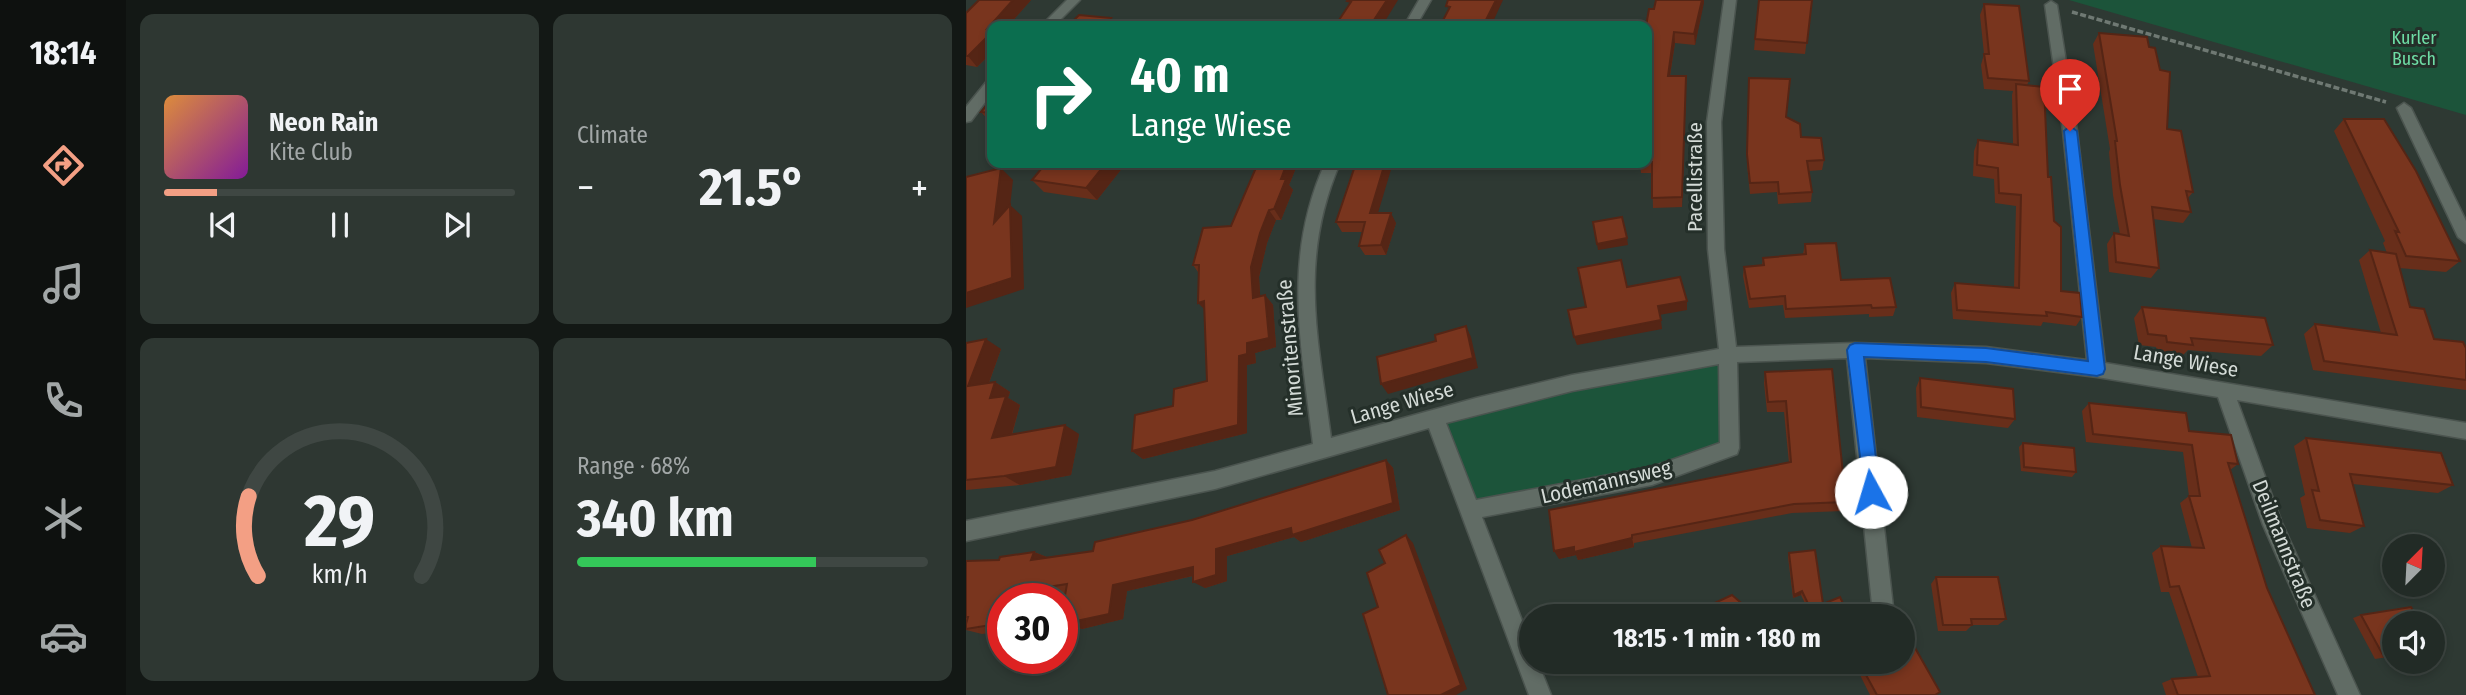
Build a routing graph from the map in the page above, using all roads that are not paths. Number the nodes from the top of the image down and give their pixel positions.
1 (1074, 0) edge
2 (1425, 0) edge
3 (1730, 0) edge
4 (2051, 5) road end
5 (1053, 21) edge
6 (1413, 21) edge
7 (987, 90) edge
8 (2404, 107) road end
9 (966, 117) edge
10 (1330, 168) edge
11 (2466, 237) edge
12 (1855, 350) junction
13 (1728, 355) junction
14 (2097, 369) junction
15 (2224, 390) junction
16 (1435, 418) junction
17 (2466, 431) edge
18 (1323, 449) junction
19 (1471, 510) junction
20 (966, 531) edge
21 (1883, 604) edge
22 (1540, 695) edge
23 (2350, 695) edge

1 - 5 street
2 - 6 street
3 - 13 street, Pacellistraße
4 - 14 street
7 - 9 street
8 - 11 street
10 - 18 street, Minoritenstraße
12 - 13 street, Lange Wiese
12 - 14 street, Lange Wiese
12 - 21 street
13 - 16 street, Lange Wiese
13 - 19 street, Lodemannsweg
14 - 15 street, Lange Wiese
15 - 17 street, Lange Wiese
15 - 23 street, Deilmannstraße
16 - 18 street, Lange Wiese
16 - 19 street
18 - 20 street, Lange Wiese
19 - 22 street

